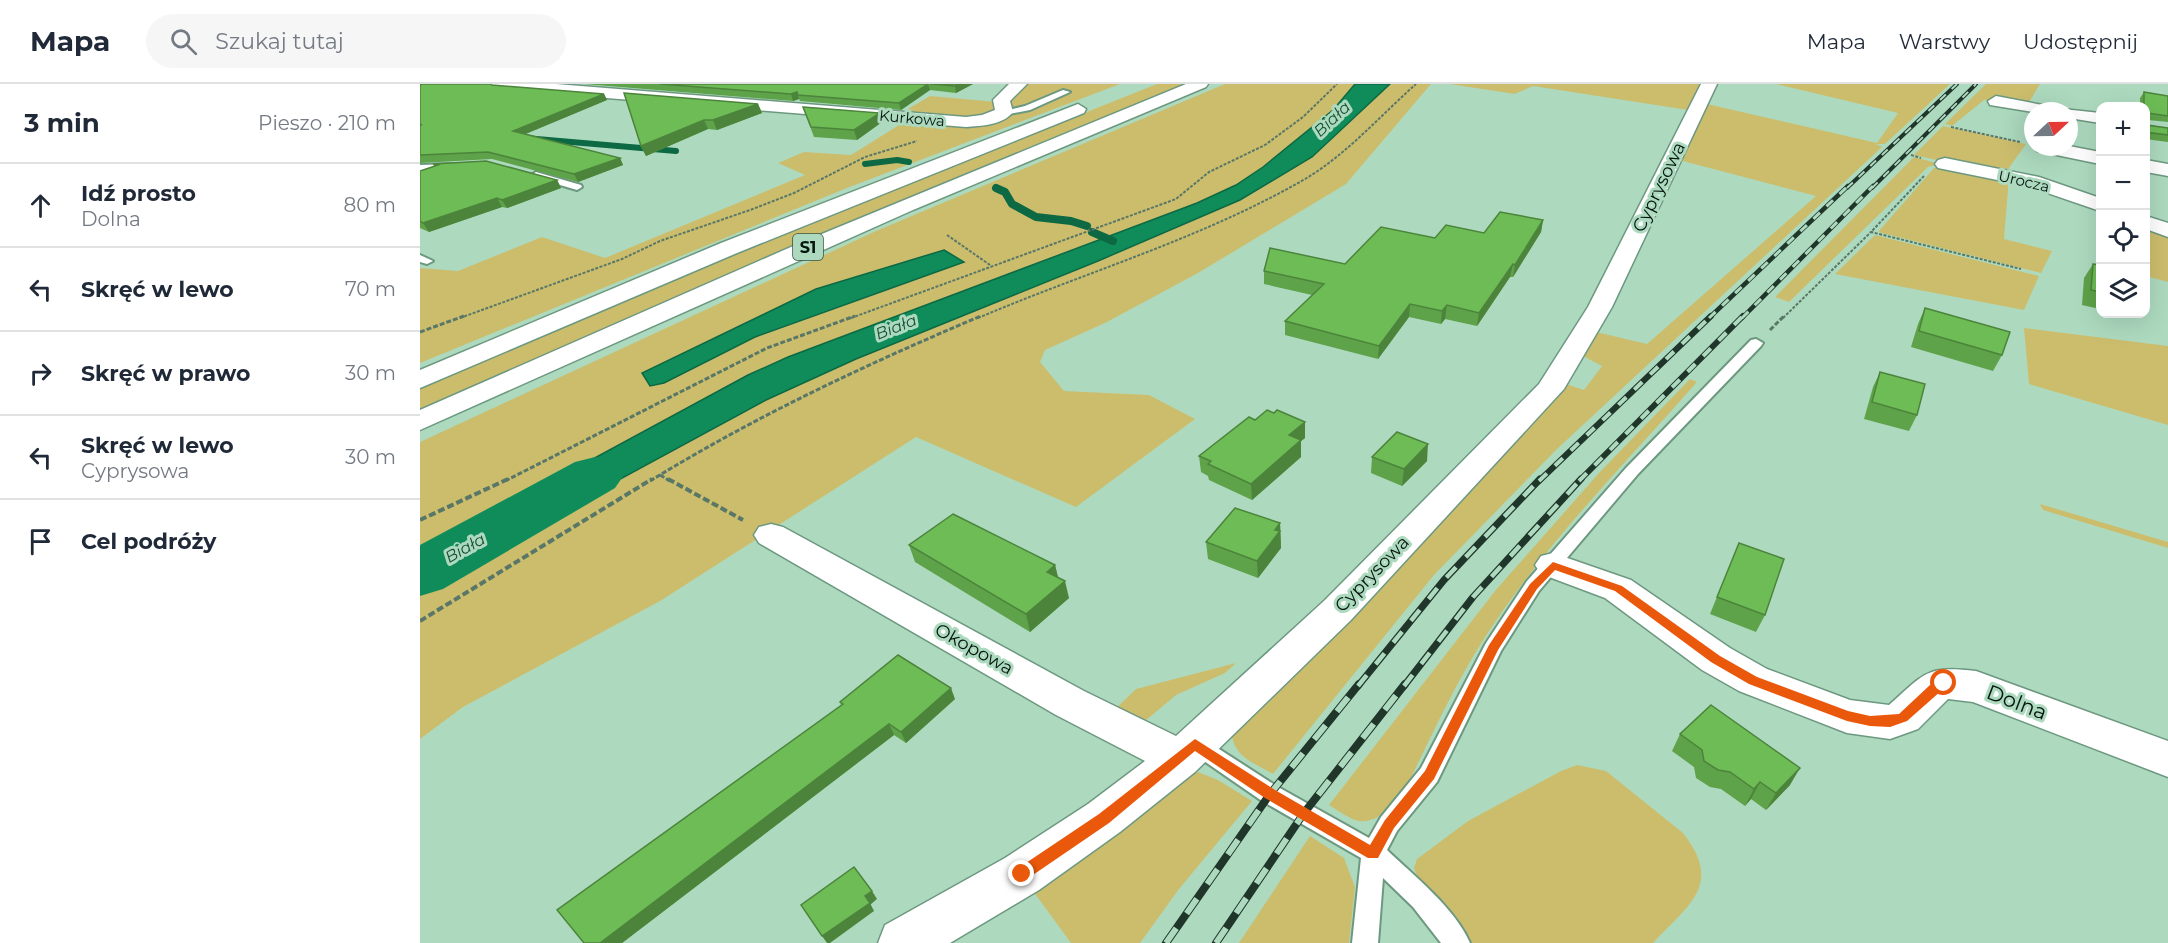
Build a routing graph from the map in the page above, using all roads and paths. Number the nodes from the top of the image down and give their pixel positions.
1 (496, 84) edge
2 (1019, 84) edge
3 (1200, 84) edge
4 (1337, 84) edge
5 (1416, 84) edge
6 (1709, 84) edge
7 (1066, 92) dead end
8 (1098, 101) dead end
9 (1996, 101) dead end
10 (2024, 106) edge
11 (1004, 112) junction
12 (2078, 114) edge
13 (2096, 117) edge
14 (1951, 127) dead end
15 (919, 141) dead end
16 (2024, 143) edge
17 (2078, 154) edge
18 (2096, 157) edge
19 (1945, 164) joint
20 (465, 165) edge
21 (2150, 167) edge
22 (420, 168) edge
23 (2168, 170) edge
24 (524, 172) edge
25 (577, 187) dead end
26 (2096, 204) edge
27 (2150, 224) edge
28 (2168, 230) edge
29 (1871, 232) junction
30 (947, 235) dead end
31 (991, 265) junction
32 (2021, 270) dead end
33 (420, 332) edge
34 (1756, 343) joint
35 (420, 380) edge
36 (420, 421) edge
37 (659, 475) junction
38 (420, 520) edge
39 (771, 535) joint
40 (1553, 566) junction
41 (420, 621) edge
42 (1187, 752) junction
43 (2168, 759) edge
44 (1373, 853) junction
45 (903, 943) edge
46 (1365, 943) edge
47 (1457, 943) edge

1 - 11 main road, Kurkowa
2 - 11 main road
3 - 36 main road, S1
4 - 31 path
5 - 37 path
6 - 42 main road, Cyprysowa
7 - 11 lane
8 - 35 main road, S1
9 - 10 main road
12 - 13 main road
14 - 16 path
15 - 33 path
17 - 18 main road
19 - 26 main road, Urocza
19 - 29 path
20 - 22 lane
21 - 23 main road
24 - 25 lane
27 - 28 main road
29 - 32 path
29 - 34 path
30 - 31 path
31 - 38 path
34 - 40 lane
37 - 39 path
37 - 41 path
39 - 42 main road, Okopowa
40 - 43 main road, Dolna
40 - 44 lane
42 - 44 lane
42 - 45 main road, Cyprysowa
44 - 46 lane
44 - 47 lane

